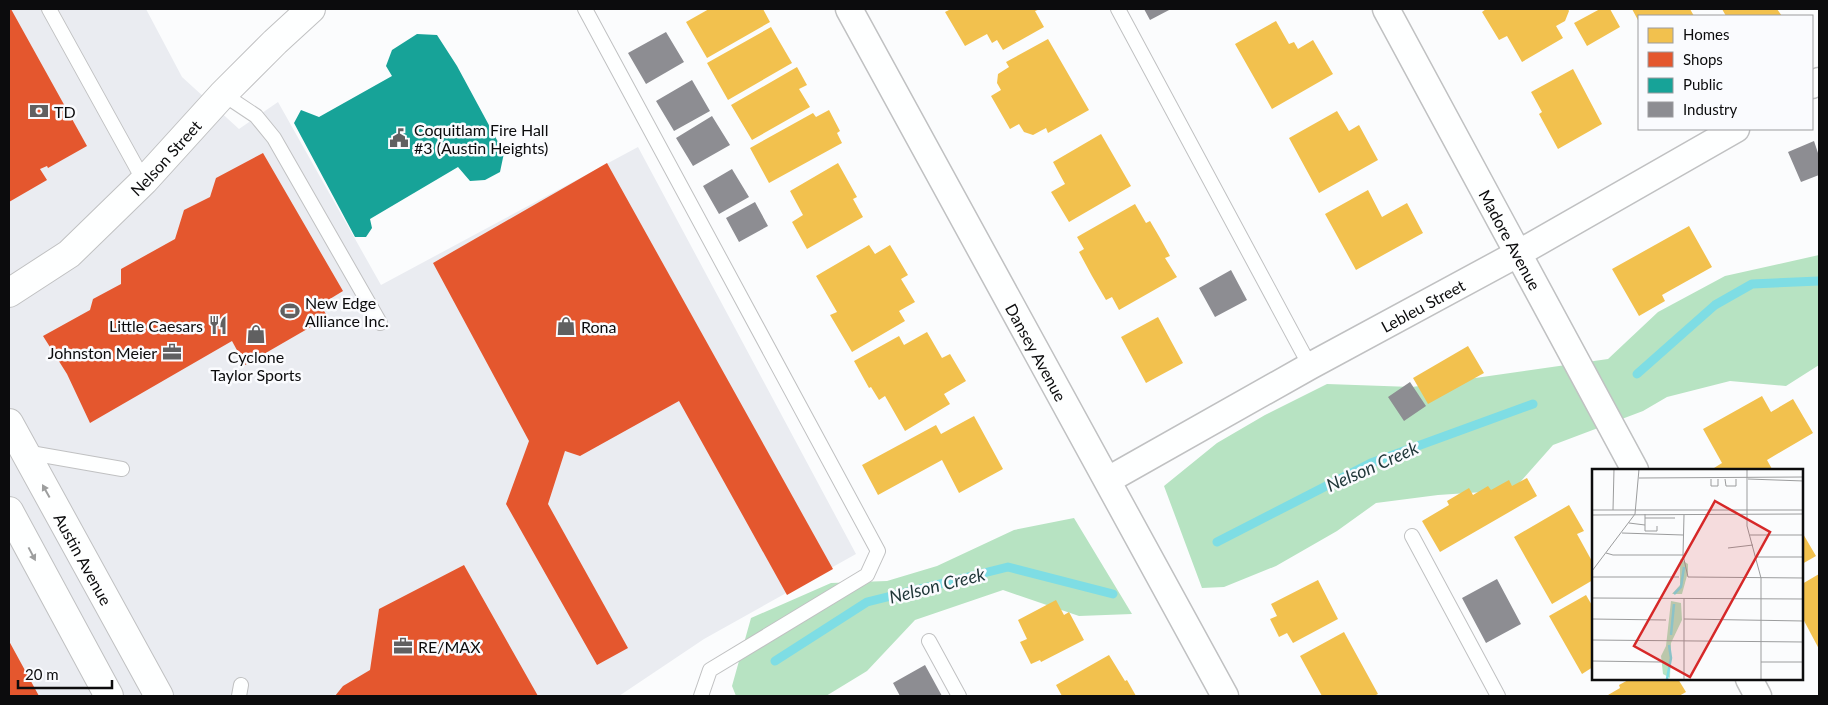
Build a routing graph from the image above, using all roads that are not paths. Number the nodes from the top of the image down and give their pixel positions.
1 (49, 9) edge
2 (311, 9) edge
3 (585, 9) edge
4 (849, 9) edge
5 (1118, 9) edge
6 (1386, 9) edge
7 (223, 94) junction
8 (1734, 130) edge
9 (144, 181) junction
10 (1519, 253) junction
11 (9, 293) edge
12 (380, 323) dead end
13 (1310, 366) junction
14 (9, 422) edge
15 (25, 452) junction
16 (122, 469) dead end
17 (1635, 469) edge
18 (1108, 480) junction
19 (9, 511) edge
20 (1412, 536) dead end
21 (929, 641) dead end
22 (1750, 680) edge
23 (109, 696) edge
24 (159, 696) edge
25 (701, 696) edge
26 (959, 696) edge
27 (1225, 696) edge
28 (1498, 696) edge
29 (1758, 696) edge

1 - 9 lane
2 - 7 main road, Nelson Street
3 - 25 lane
4 - 18 street, Dansey Avenue
5 - 13 lane
6 - 10 street, Madore Avenue
7 - 9 main road, Nelson Street
7 - 12 lane
8 - 10 street, Lebleu Street
9 - 11 main road, Nelson Street
10 - 13 street, Lebleu Street
10 - 17 street, Madore Avenue
13 - 18 street, Lebleu Street
14 - 15 main road, Austin Avenue
15 - 16 lane
24 -> 15 main road, Austin Avenue
18 - 27 street, Dansey Avenue
19 -> 23 main road
20 - 28 lane
21 - 26 lane
22 - 29 street

